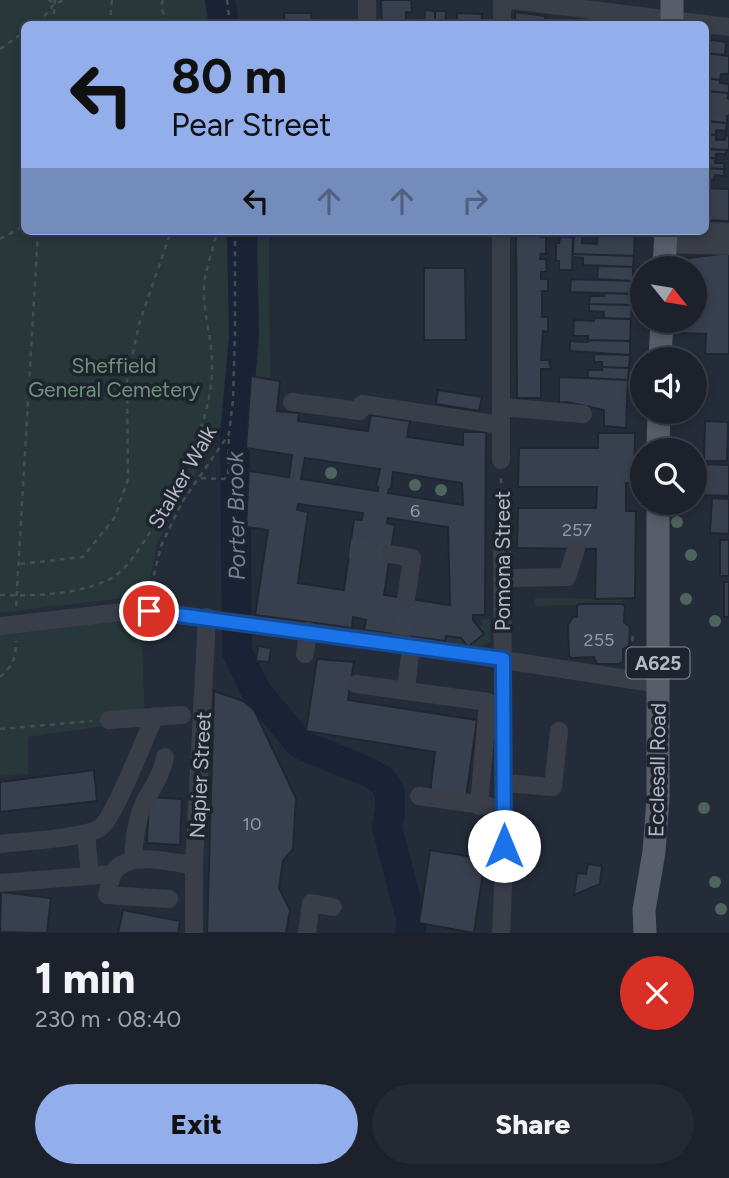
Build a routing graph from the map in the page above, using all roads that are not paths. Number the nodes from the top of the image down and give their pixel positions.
1 (367, 0) edge
2 (502, 0) edge
3 (512, 0) edge
4 (672, 15) edge
5 (367, 21) edge
6 (502, 21) edge
7 (700, 21) edge
8 (709, 23) edge
9 (729, 27) edge
10 (709, 231) edge
11 (729, 232) edge
12 (501, 235) edge
13 (666, 237) edge
14 (729, 246) edge
15 (665, 256) edge
16 (292, 402) dead end
17 (583, 414) dead end
18 (501, 416) junction
19 (501, 460) road end
20 (658, 515) edge
21 (502, 534) road end
22 (576, 549) dead end
23 (390, 554) tunnel mouth
24 (502, 578) junction
25 (406, 599) tunnel mouth
26 (130, 611) dead end
27 (149, 611) road end
28 (216, 618) junction
29 (7, 625) edge
30 (308, 631) junction
31 (404, 642) junction
32 (305, 653) dead end
33 (503, 659) junction
34 (356, 684) dead end
35 (659, 684) junction
36 (406, 689) junction
37 (182, 715) dead end
38 (155, 716) junction
39 (109, 720) road end
40 (559, 731) dead end
41 (165, 757) dead end
42 (504, 783) junction
43 (419, 796) dead end
44 (479, 806) junction
45 (504, 806) junction
46 (93, 830) junction
47 (0, 844) edge
48 (133, 859) junction
49 (194, 866) junction
50 (112, 874) junction
51 (90, 876) junction
52 (0, 883) edge
53 (169, 899) dead end
54 (333, 907) dead end
55 (644, 910) junction
56 (194, 933) edge
57 (307, 933) edge
58 (501, 933) edge
59 (633, 933) edge
60 (645, 933) edge

1 - 5 street
2 - 6 street
3 - 4 street
4 - 7 street
8 - 9 street
10 - 11 street
12 - 18 street, Pomona Street
13 - 14 street
13 - 15 main road
16 - 18 street
17 - 18 street
18 - 19 street, Pomona Street
20 - 35 main road, Ecclesall Road / A625
21 - 24 street, Pomona Street
22 - 24 street
23 - 25 street
24 - 33 street, Pomona Street
26 - 29 street
27 - 28 street
28 - 30 street
28 - 49 street, Napier Street
30 - 31 street
30 - 32 street
31 - 33 street
31 - 36 street
33 - 35 street
33 - 42 street, Pomona Street
34 - 36 street
35 - 55 main road, Ecclesall Road / A625
36 - 44 street
37 - 38 street
38 - 39 street
38 - 46 street
40 - 42 street
41 - 48 street
42 - 45 street, Pomona Street
43 - 44 street
44 - 45 street
45 - 58 street, Pomona Street
46 - 47 street
46 - 51 street
48 - 49 street
48 - 50 street
49 - 56 street, Napier Street
50 - 51 street
50 - 53 street
51 - 52 street
54 - 57 street
55 - 59 main road, Ecclesall Road / A625
55 - 60 main road, Ecclesall Road / A625

